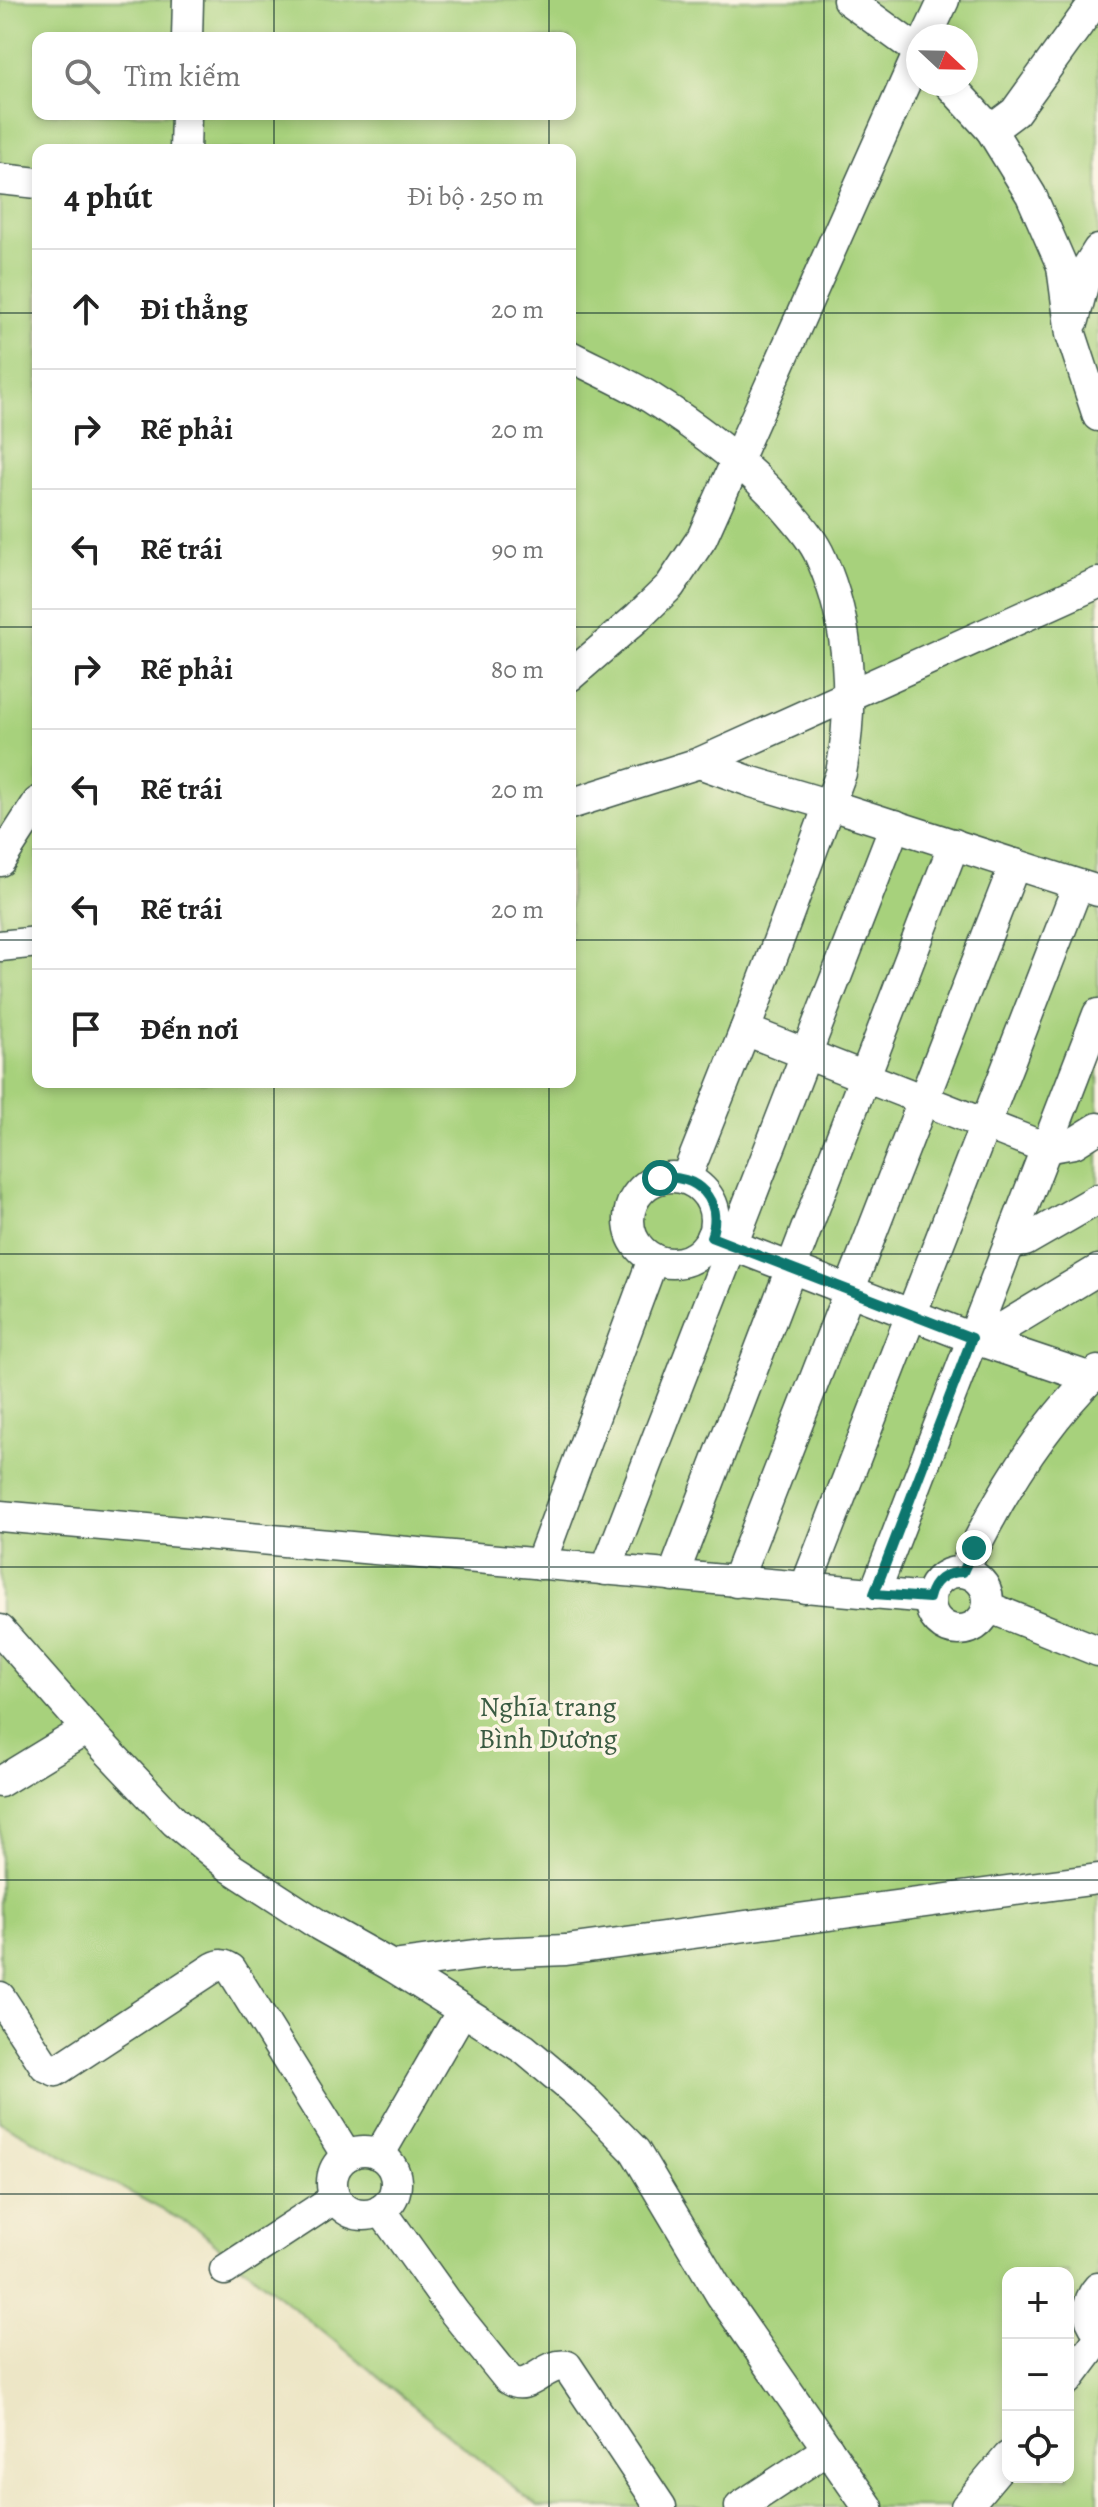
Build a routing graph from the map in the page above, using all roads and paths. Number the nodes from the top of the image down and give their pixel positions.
1 (188, 0) edge
2 (848, 0) edge
3 (944, 0) edge
4 (1096, 0) edge
5 (933, 24) edge
6 (187, 32) edge
7 (906, 44) edge
8 (906, 80) edge
9 (960, 96) edge
10 (186, 120) edge
11 (991, 130) junction
12 (185, 144) edge
13 (0, 179) edge
14 (32, 182) edge
15 (1098, 250) edge
16 (1071, 334) junction
17 (576, 359) edge
18 (1098, 416) edge
19 (738, 459) junction
20 (1098, 583) edge
21 (576, 671) edge
22 (850, 697) junction
23 (699, 763) junction
24 (576, 802) edge
25 (830, 805) junction
26 (32, 811) edge
27 (895, 825) junction
28 (954, 844) junction
29 (0, 861) edge
30 (1015, 864) junction
31 (1088, 888) edge
32 (32, 943) edge
33 (0, 946) edge
34 (1098, 1014) edge
35 (745, 1030) junction
36 (806, 1054) junction
37 (1088, 1059) edge
38 (865, 1077) junction
39 (923, 1100) junction
40 (985, 1125) junction
41 (1098, 1128) edge
42 (1046, 1148) junction
43 (686, 1178) junction
44 (1098, 1199) edge
45 (722, 1241) junction
46 (1009, 1244) junction
47 (653, 1259) junction
48 (791, 1268) junction
49 (1098, 1270) edge
50 (849, 1291) junction
51 (911, 1315) junction
52 (972, 1338) junction
53 (1094, 1375) edge
54 (0, 1516) edge
55 (540, 1564) junction
56 (606, 1570) junction
57 (963, 1572) junction
58 (673, 1576) junction
59 (736, 1582) junction
60 (805, 1588) junction
61 (874, 1594) junction
62 (929, 1598) junction
63 (988, 1607) junction
64 (0, 1630) edge
65 (1098, 1651) edge
66 (87, 1729) junction
67 (0, 1782) edge
68 (1098, 1879) edge
69 (392, 1966) junction
70 (0, 1997) edge
71 (462, 2011) junction
72 (379, 2155) junction
73 (347, 2156) junction
74 (335, 2198) junction
75 (381, 2210) junction
76 (225, 2270) dead end
77 (1098, 2288) edge
78 (1098, 2331) edge
79 (1098, 2340) edge
80 (1074, 2372) edge
81 (828, 2449) junction
82 (1002, 2464) edge
83 (661, 2507) edge
84 (740, 2507) edge
85 (868, 2507) edge
86 (966, 2507) edge

1 - 6 lane
2 - 7 lane
3 - 5 lane
4 - 11 lane
8 - 19 lane
9 - 11 lane
10 - 12 lane
11 - 16 lane
13 - 14 lane
15 - 16 lane
16 - 18 lane
17 - 19 lane
19 - 21 lane
19 - 22 lane
20 - 22 lane
22 - 23 lane
22 - 25 lane
23 - 24 lane
23 - 25 lane
25 - 27 lane
25 - 35 lane
26 - 29 lane
27 - 28 lane
27 - 36 lane
28 - 30 lane
28 - 38 lane
30 - 31 lane
30 - 39 lane
31 - 40 lane
32 - 33 lane
34 - 37 lane
35 - 36 lane
35 - 43 lane
36 - 38 lane
36 - 45 lane
37 - 42 lane
38 - 39 lane
38 - 48 lane
39 - 40 lane
39 - 50 lane
40 - 42 lane
40 - 51 lane
41 - 42 lane
42 - 46 lane
43 - 45 lane
43 - 47 lane
44 - 46 lane
45 - 47 lane
45 - 48 lane
45 - 56 lane
46 - 52 lane
47 - 55 lane
48 - 50 lane
48 - 58 lane
49 - 52 lane
50 - 51 lane
50 - 59 lane
51 - 52 lane
51 - 60 lane
52 - 53 lane
52 - 61 lane
53 - 57 lane
54 - 55 lane
55 - 56 lane
56 - 58 lane
57 - 62 lane
57 - 63 lane
58 - 59 lane
59 - 60 lane
60 - 61 lane
61 - 62 lane
62 - 63 lane
63 - 65 lane
64 - 66 lane
66 - 67 lane
66 - 69 lane
68 - 69 lane
69 - 71 lane
70 - 73 lane
71 - 72 lane
71 - 81 lane
72 - 73 lane
72 - 75 lane
73 - 74 lane
74 - 75 lane
74 - 76 lane
75 - 83 lane
77 - 78 lane
79 - 80 lane
81 - 84 lane
81 - 85 lane
82 - 86 lane

